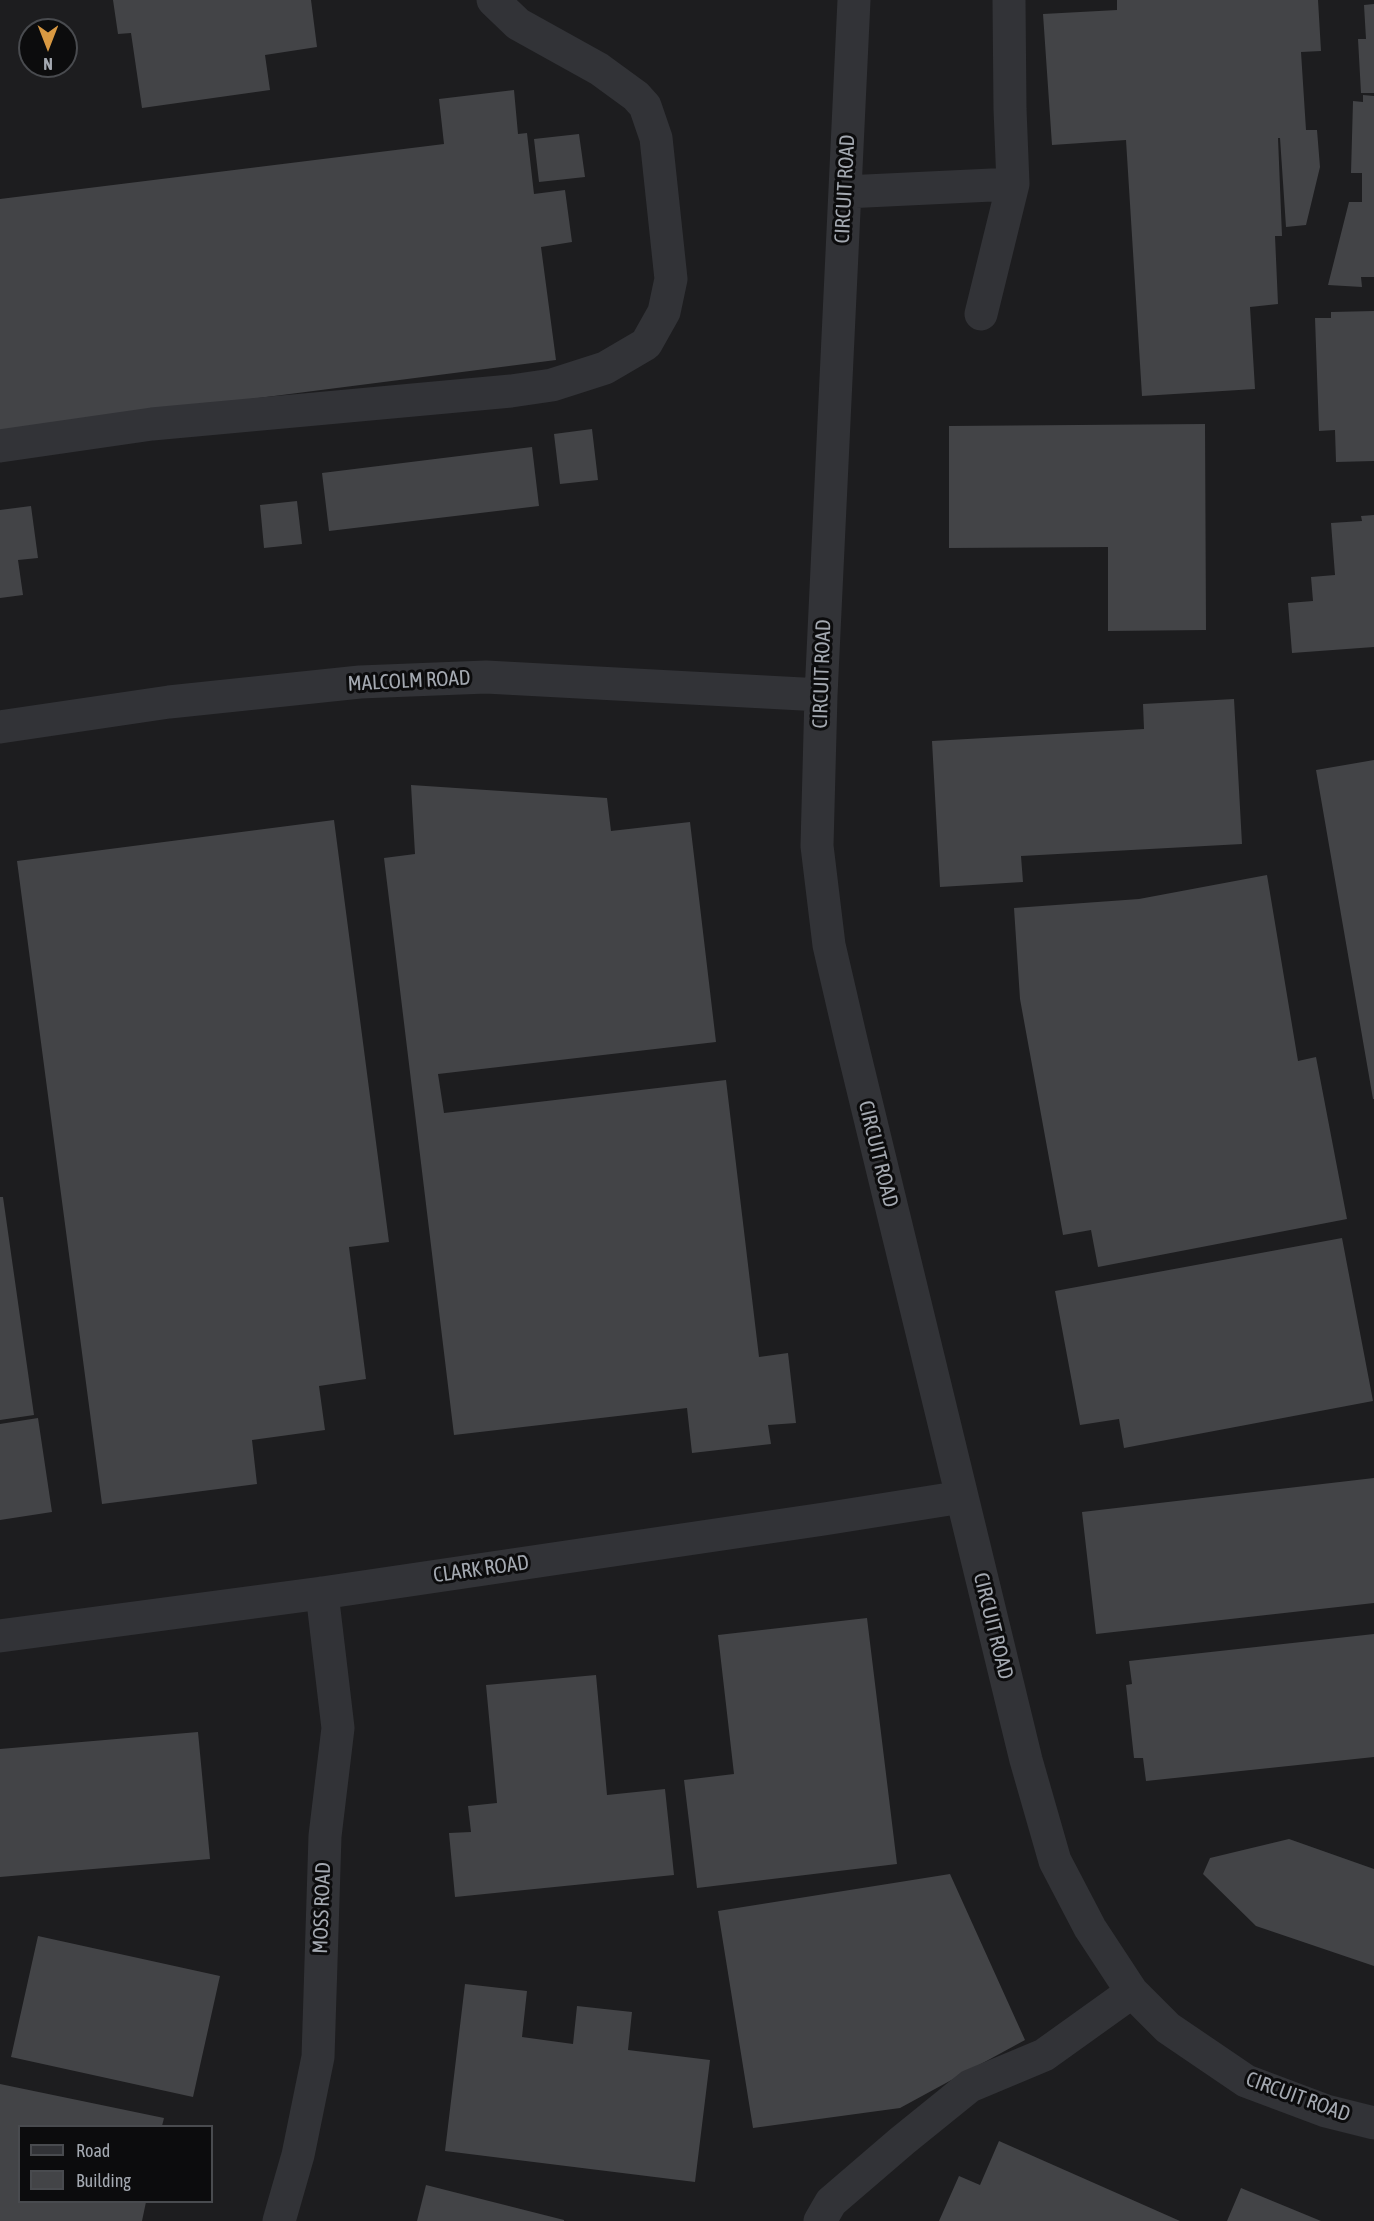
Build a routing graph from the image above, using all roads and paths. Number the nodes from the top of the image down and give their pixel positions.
1 (493, 0) edge
2 (854, 0) edge
3 (1009, 0) edge
4 (1013, 184) junction
5 (845, 192) junction
6 (981, 314) dead end
7 (0, 446) edge
8 (821, 695) junction
9 (0, 727) edge
10 (962, 1497) junction
11 (322, 1593) junction
12 (0, 1635) edge
13 (1132, 1992) junction
14 (1374, 2123) edge
15 (279, 2221) edge
16 (820, 2221) edge

1 - 7 lane
2 - 5 lane, CIRCUIT ROAD
3 - 4 lane
4 - 5 lane
4 - 6 lane
5 - 8 lane, CIRCUIT ROAD
8 - 9 lane, MALCOLM ROAD
8 - 10 lane, CIRCUIT ROAD
10 - 11 lane, CLARK ROAD
10 - 13 lane, CIRCUIT ROAD
11 - 12 lane, CLARK ROAD
11 - 15 lane, MOSS ROAD
13 - 14 lane, CIRCUIT ROAD
13 - 16 lane

